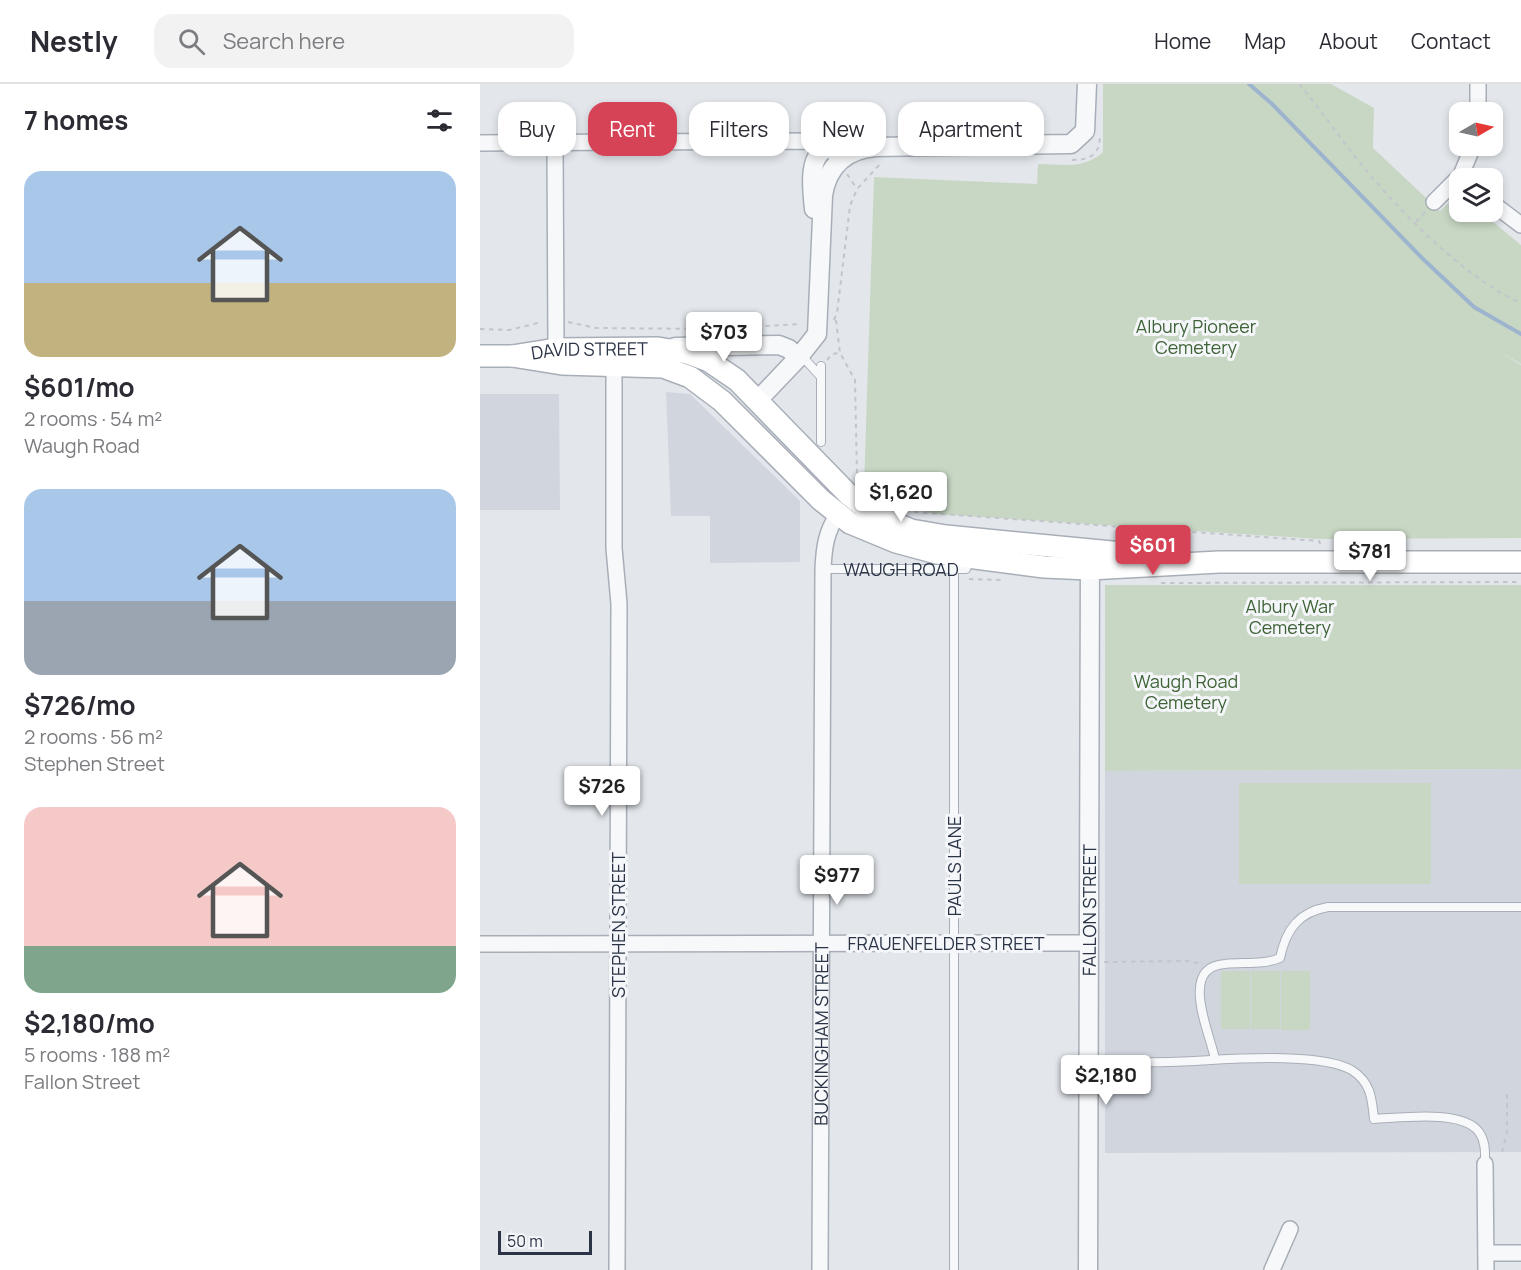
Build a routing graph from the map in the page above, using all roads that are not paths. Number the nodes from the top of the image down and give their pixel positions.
1 (1087, 84) edge
2 (1478, 84) edge
3 (1478, 102) edge
4 (480, 143) edge
5 (498, 143) edge
6 (576, 143) edge
7 (555, 156) edge
8 (837, 158) junction
9 (1449, 189) edge
10 (1434, 202) dead end
11 (1503, 211) edge
12 (1521, 225) edge
13 (658, 348) junction
14 (556, 349) junction
15 (480, 356) edge
16 (512, 356) junction
17 (800, 356) junction
18 (614, 364) junction
19 (821, 366) road end
20 (821, 377) junction
21 (758, 400) junction
22 (740, 418) junction
23 (821, 442) dead end
24 (838, 514) junction
25 (1089, 559) junction
26 (1521, 562) edge
27 (962, 563) junction
28 (823, 569) junction
29 (1521, 907) edge
30 (820, 943) junction
31 (954, 943) junction
32 (1087, 943) junction
33 (480, 944) edge
34 (618, 945) junction
35 (1215, 1059) junction
36 (1088, 1063) junction
37 (1485, 1164) joint
38 (1290, 1229) dead end
39 (1486, 1253) junction
40 (1521, 1253) edge
41 (617, 1270) edge
42 (820, 1270) edge
43 (954, 1270) edge
44 (1088, 1270) edge
45 (1272, 1270) edge
46 (1486, 1270) edge

1 - 8 street
2 - 3 street
4 - 5 street
6 - 8 street
7 - 14 street
8 - 17 street
9 - 10 street
11 - 12 street
13 - 14 main road, DAVID STREET
13 - 17 street
13 - 21 main road, DAVID STREET
14 - 16 main road, DAVID STREET
15 - 16 main road, DAVID STREET
16 - 18 main road, DAVID STREET
17 - 20 lane
17 - 21 street
18 - 22 main road, DAVID STREET
18 - 34 street, STEPHEN STREET
19 - 20 lane
20 - 23 lane
21 - 22 main road
21 - 25 main road, WAUGH ROAD
22 - 24 main road, WAUGH ROAD
24 - 27 main road, WAUGH ROAD
24 - 28 street, BUCKINGHAM STREET
25 - 26 main road, WAUGH ROAD
25 - 27 main road, WAUGH ROAD
25 - 32 street, FALLON STREET
27 - 28 lane, WAUGH ROAD
27 - 31 lane, PAULS LANE
28 - 30 street, BUCKINGHAM STREET
29 - 35 lane
30 - 31 street, FRAUENFELDER STREET
30 - 34 street, FRAUENFELDER STREET
30 - 42 street, BUCKINGHAM STREET
31 - 32 street, FRAUENFELDER STREET
31 - 43 lane, PAULS LANE
32 - 36 street, FALLON STREET
33 - 34 street, FRAUENFELDER STREET
34 - 41 street, STEPHEN STREET
35 - 36 lane
35 - 37 lane
36 - 44 street, FALLON STREET
37 - 39 street
38 - 45 street
39 - 40 street
39 - 46 street

